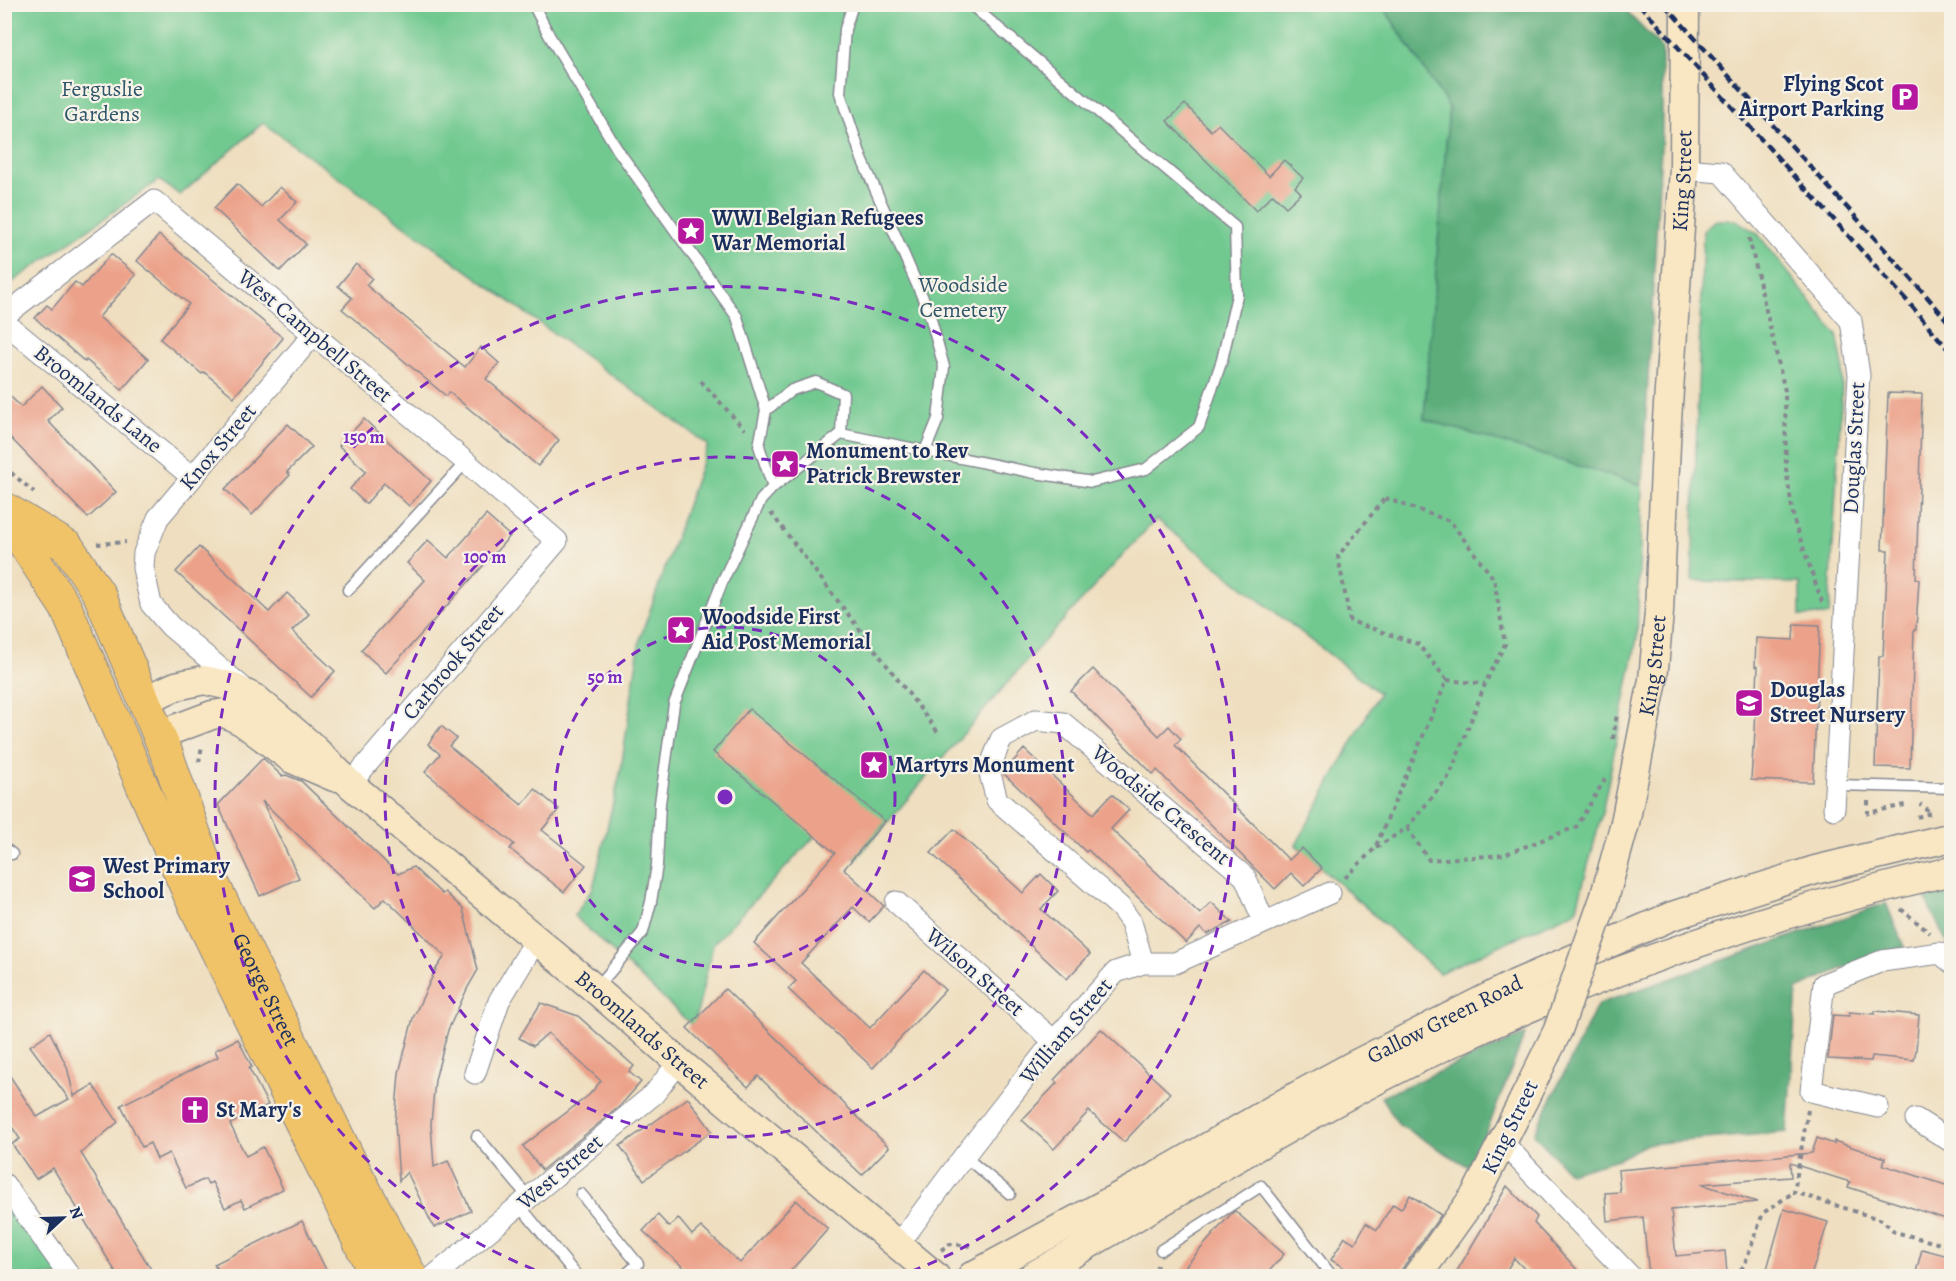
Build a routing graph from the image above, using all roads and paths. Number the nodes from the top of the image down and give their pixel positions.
1 (533, 4) edge
2 (853, 4) edge
3 (970, 4) edge
4 (1685, 4) edge
5 (1684, 169) junction
6 (1747, 229) dead end
7 (4, 316) edge
8 (4, 322) edge
9 (313, 335) junction
10 (701, 381) dead end
11 (766, 410) junction
12 (841, 434) junction
13 (759, 446) junction
14 (925, 451) junction
15 (466, 462) junction
16 (192, 477) junction
17 (773, 487) junction
18 (761, 501) junction
19 (4, 508) edge
20 (4, 513) edge
21 (149, 539) junction
22 (557, 541) joint
23 (94, 544) dead end
24 (144, 568) joint
25 (348, 590) dead end
26 (1824, 608) dead end
27 (1447, 680) junction
28 (1485, 684) junction
29 (256, 699) junction
30 (145, 700) junction
31 (1617, 713) dead end
32 (159, 735) junction
33 (940, 735) dead end
34 (1613, 743) dead end
35 (127, 749) junction
36 (1608, 773) dead end
37 (350, 784) junction
38 (1836, 785) junction
39 (1952, 788) edge
40 (1834, 809) dead end
41 (1407, 828) junction
42 (1952, 837) edge
43 (1375, 848) junction
44 (1952, 871) edge
45 (1330, 893) joint
46 (896, 902) dead end
47 (1896, 904) dead end
48 (1264, 922) junction
49 (536, 940) junction
50 (1946, 958) edge
51 (1143, 963) junction
52 (596, 989) junction
53 (1054, 1041) junction
54 (680, 1062) junction
55 (475, 1073) dead end
56 (1811, 1091) junction
57 (1878, 1107) dead end
58 (1916, 1119) dead end
59 (477, 1136) dead end
60 (1952, 1142) edge
61 (1503, 1143) junction
62 (964, 1156) junction
63 (4, 1184) edge
64 (1794, 1192) junction
65 (581, 1194) dead end
66 (1010, 1194) dead end
67 (525, 1202) junction
68 (898, 1245) junction
69 (1952, 1247) edge
70 (1161, 1250) dead end
71 (70, 1276) edge
72 (376, 1276) edge
73 (411, 1276) edge
74 (435, 1276) edge
75 (577, 1276) edge
76 (624, 1276) edge
77 (935, 1276) edge
78 (972, 1276) edge
79 (1033, 1276) edge
80 (1332, 1276) edge
81 (1417, 1276) edge
82 (1630, 1276) edge
83 (1734, 1276) edge

1 - 11 lane
2 - 14 lane
3 - 14 lane
4 - 5 main road, King Street
5 - 38 street, Douglas Street
5 - 61 main road, King Street, bridge
6 - 26 path
7 - 9 street, West Campbell Street
8 - 16 street, Broomlands Lane
9 - 15 street, West Campbell Street
9 - 16 street, Knox Street
10 - 13 path
11 - 12 lane
11 - 13 lane
12 - 14 lane
12 - 17 lane
13 - 17 lane
15 - 22 street, West Campbell Street
15 - 25 lane
16 - 21 street, Knox Street
17 - 18 lane
18 - 33 path
18 - 52 lane
19 - 30 main road, George Street
20 - 35 main road, George Street
21 - 23 path
21 - 24 street, Knox Street
22 - 37 street, Carbrook Street
24 - 29 street, Broomlands Street
27 - 28 path
27 - 28 path
27 - 43 path
28 - 41 path
29 - 30 main road, Broomlands Street
29 - 37 main road, Broomlands Street
30 - 32 main road, George Street
30 - 35 main road
31 - 34 path
32 - 35 main road
32 - 37 main road, Broomlands Street
32 - 73 main road, George Street
35 - 72 main road, George Street
36 - 41 path
37 - 49 main road, Broomlands Street
38 - 39 lane
38 - 40 street, Douglas Street
41 - 43 path
42 - 78 main road, Gallow Green Road
43 - 45 path
44 - 79 main road, Gallow Green Road
45 - 48 street, William Street
46 - 53 street, Wilson Street
47 - 50 path
48 - 51 street, William Street
48 - 51 street, Woodside Crescent
49 - 52 main road, Broomlands Street
49 - 55 street
50 - 56 street
51 - 53 street, William Street
52 - 54 main road, Broomlands Street
53 - 62 street, William Street
54 - 67 street, West Street
54 - 68 main road, Broomlands Street
56 - 57 street
56 - 64 path
58 - 60 street
59 - 67 lane
61 - 81 main road, King Street
61 - 82 street
62 - 66 lane
62 - 68 street, William Street
63 - 71 street
64 - 69 path
64 - 83 path
65 - 76 lane
67 - 74 street, West Street
67 - 75 lane
68 - 77 main road, Broomlands Street
70 - 80 lane

